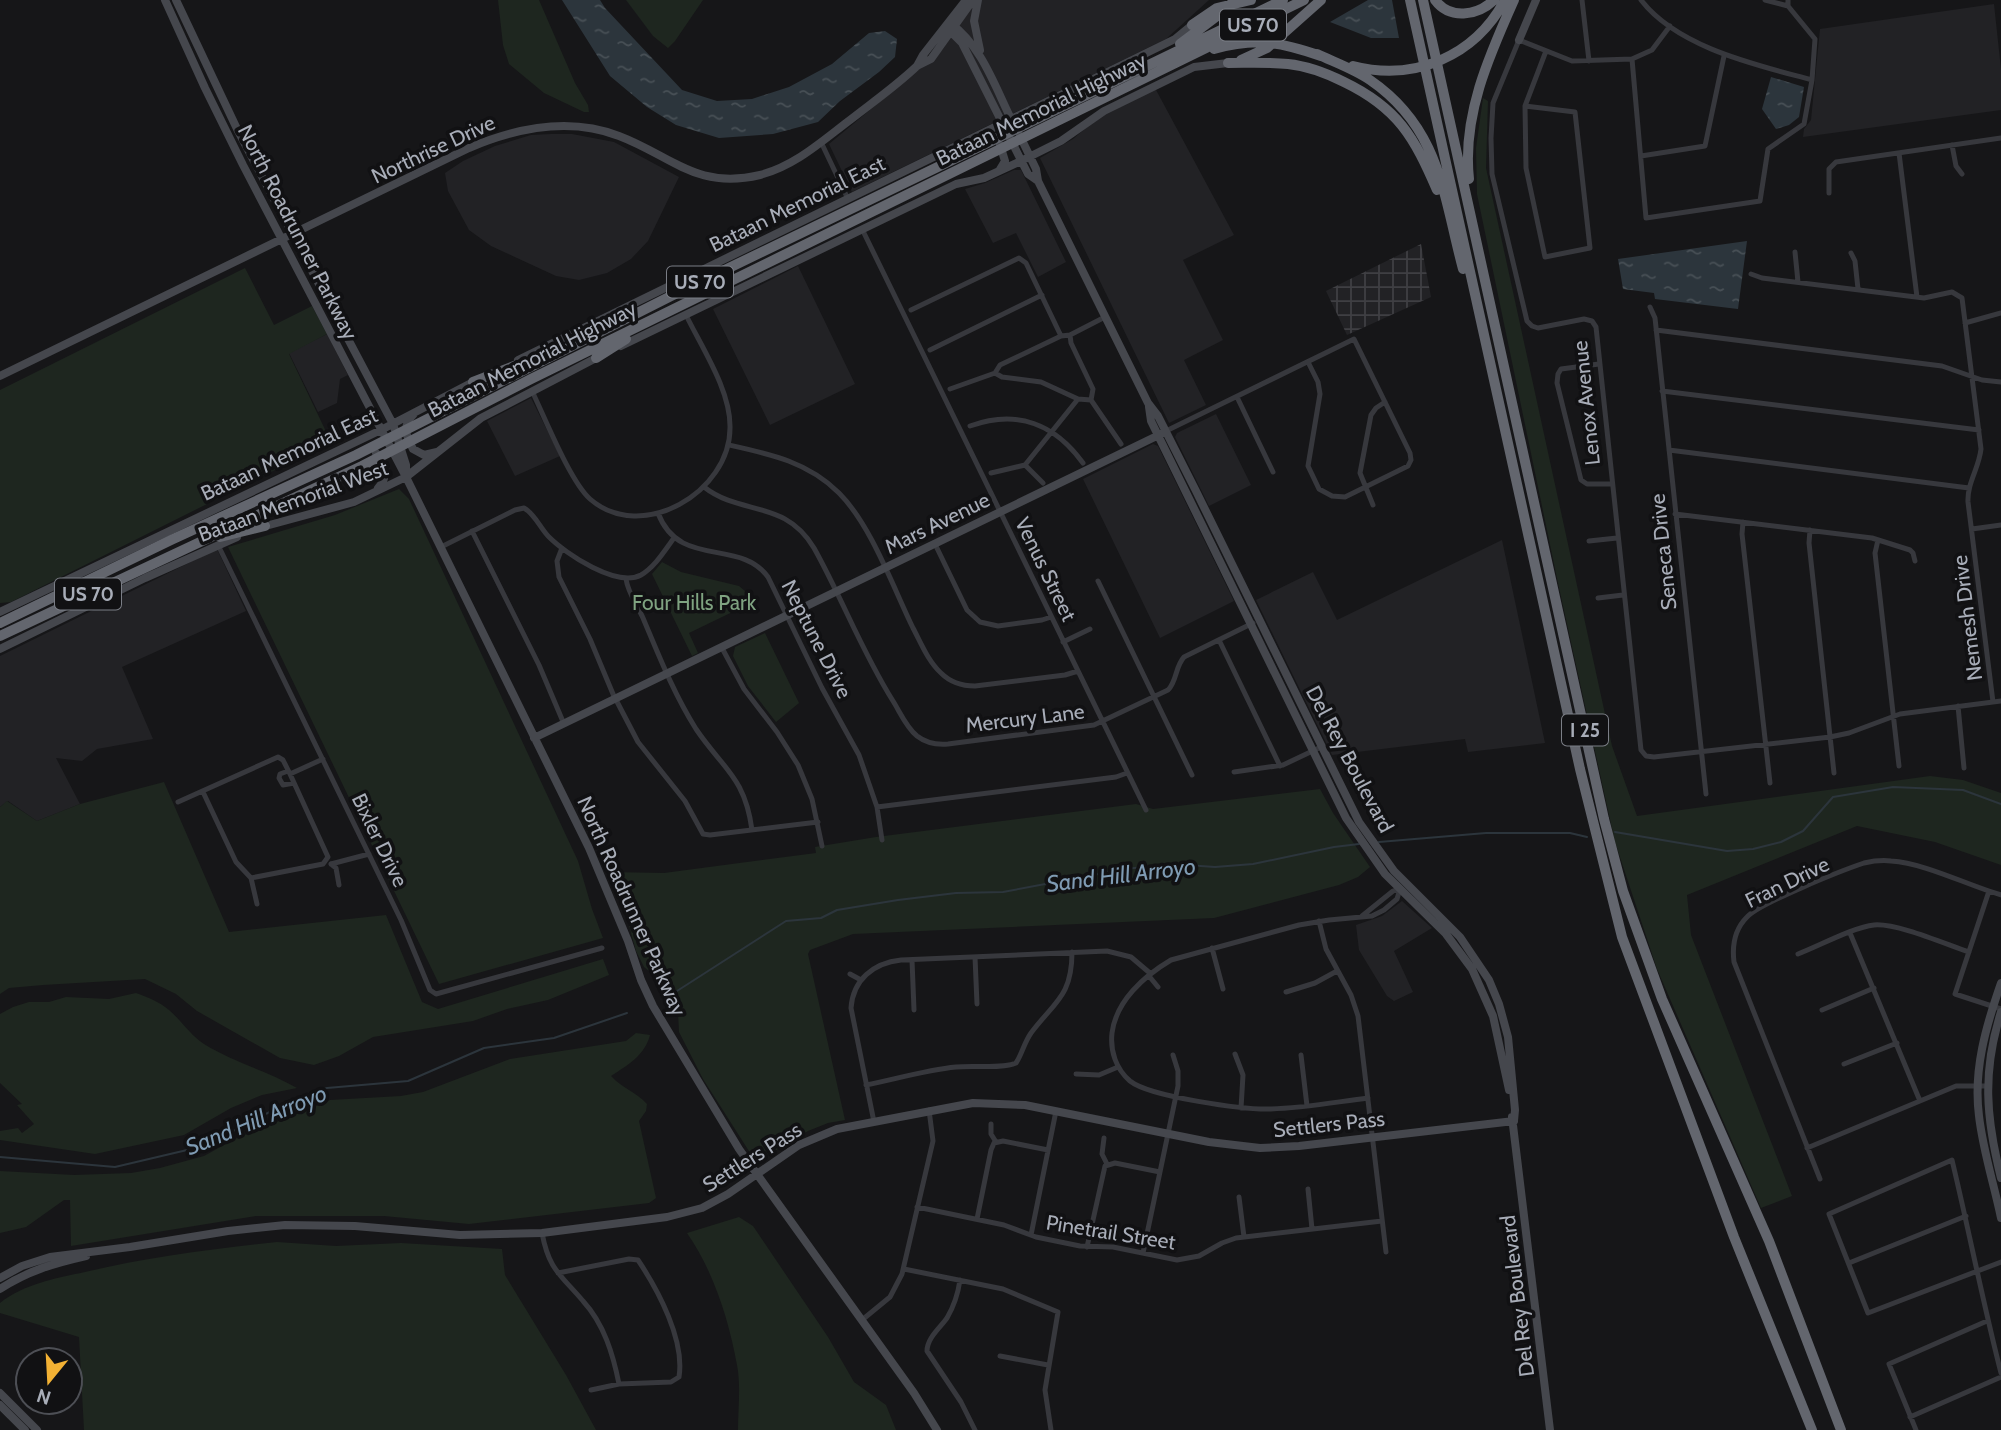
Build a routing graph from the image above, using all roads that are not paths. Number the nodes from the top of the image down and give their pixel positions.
1 (165, 0) edge
2 (176, 0) edge
3 (966, 0) edge
4 (975, 0) edge
5 (1219, 0) edge
6 (1235, 0) edge
7 (1251, 0) edge
8 (1283, 0) edge
9 (1304, 0) edge
10 (1321, 0) edge
11 (1410, 0) edge
12 (1423, 0) edge
13 (1435, 0) edge
14 (1494, 0) edge
15 (1505, 0) edge
16 (1514, 0) edge
17 (1536, 0) edge
18 (1582, 0) edge
19 (1641, 0) edge
20 (1765, 0) edge
21 (1788, 3) edge
22 (1192, 25) junction
23 (1671, 26) junction
24 (951, 27) junction
25 (1519, 40) junction
26 (1201, 50) junction
27 (1546, 51) junction
28 (1317, 54) junction
29 (1724, 56) junction
30 (1632, 59) junction
31 (1589, 61) junction
32 (1228, 63) junction
33 (984, 64) junction
34 (1139, 68) junction
35 (977, 72) junction
36 (1812, 80) junction
37 (1525, 106) junction
38 (1036, 113) junction
39 (1007, 121) junction
40 (983, 133) junction
41 (2001, 138) edge
42 (821, 142) junction
43 (1053, 145) junction
44 (1952, 145) junction
45 (1899, 153) junction
46 (1030, 156) junction
47 (1641, 156) junction
48 (1021, 161) junction
49 (999, 170) junction
50 (1962, 174) dead end
51 (1038, 181) junction
52 (1829, 193) dead end
53 (848, 199) junction
54 (862, 229) junction
55 (1453, 230) junction
56 (291, 233) junction
57 (282, 238) junction
58 (1478, 251) junction
59 (1795, 252) dead end
60 (1851, 253) dead end
61 (1751, 274) dead end
62 (1798, 282) junction
63 (1858, 289) junction
64 (323, 294) junction
65 (1042, 295) junction
66 (1917, 297) junction
67 (313, 299) junction
68 (1650, 307) dead end
69 (911, 310) dead end
70 (2001, 313) edge
71 (686, 315) junction
72 (1105, 317) junction
73 (654, 318) junction
74 (1965, 323) junction
75 (1656, 330) junction
76 (1061, 335) junction
77 (1070, 335) junction
78 (1487, 344) junction
79 (352, 348) junction
80 (563, 349) junction
81 (930, 350) dead end
82 (342, 354) junction
83 (596, 358) junction
84 (1308, 362) junction
85 (1599, 364) junction
86 (366, 373) junction
87 (995, 373) junction
88 (0, 376) edge
89 (1972, 377) junction
90 (354, 378) junction
91 (473, 382) junction
92 (2001, 382) edge
93 (950, 389) dead end
94 (532, 391) junction
95 (1662, 391) junction
96 (1237, 397) junction
97 (1078, 399) junction
98 (1091, 400) junction
99 (1385, 402) junction
100 (418, 411) junction
101 (393, 424) junction
102 (970, 426) dead end
103 (381, 430) junction
104 (1979, 430) junction
105 (1053, 431) junction
106 (1162, 433) junction
107 (1121, 444) dead end
108 (729, 445) junction
109 (346, 447) junction
110 (445, 447) junction
111 (1669, 450) junction
112 (1083, 463) dead end
113 (1025, 465) junction
114 (1273, 472) dead end
115 (991, 473) dead end
116 (406, 477) junction
117 (1043, 483) dead end
118 (1612, 484) junction
119 (1364, 487) junction
120 (704, 488) junction
121 (1969, 488) junction
122 (373, 493) junction
123 (1373, 505) dead end
124 (1000, 512) junction
125 (658, 513) junction
126 (1675, 514) junction
127 (1743, 522) junction
128 (2001, 525) edge
129 (265, 526) junction
130 (1972, 529) junction
131 (1810, 530) junction
132 (472, 531) junction
133 (674, 538) junction
134 (1617, 538) junction
135 (1878, 540) junction
136 (1589, 541) dead end
137 (194, 544) junction
138 (218, 544) junction
139 (935, 544) junction
140 (440, 547) junction
141 (562, 548) junction
142 (1223, 557) junction
143 (1914, 561) dead end
144 (884, 568) junction
145 (626, 579) junction
146 (1229, 580) junction
147 (1098, 581) dead end
148 (836, 592) junction
149 (1623, 595) junction
150 (1598, 598) dead end
151 (1255, 611) junction
152 (0, 612) edge
153 (787, 616) junction
154 (1051, 617) junction
155 (1255, 622) junction
156 (0, 623) edge
157 (1090, 629) dead end
158 (0, 636) edge
159 (1219, 640) junction
160 (1063, 642) junction
161 (722, 648) junction
162 (0, 649) edge
163 (1078, 671) junction
164 (667, 674) junction
165 (1154, 697) junction
166 (616, 699) junction
167 (2001, 701) edge
168 (1993, 702) junction
169 (1958, 706) junction
170 (1893, 716) junction
171 (1103, 722) junction
172 (564, 724) junction
173 (1830, 737) junction
174 (534, 738) junction
175 (1766, 746) junction
176 (1317, 749) junction
177 (1701, 752) junction
178 (323, 760) junction
179 (1279, 766) junction
180 (1899, 766) dead end
181 (1964, 768) dead end
182 (1234, 772) dead end
183 (289, 773) junction
184 (1127, 773) junction
185 (1834, 773) dead end
186 (1192, 775) dead end
187 (294, 783) junction
188 (1770, 783) dead end
189 (203, 792) junction
190 (1706, 794) dead end
191 (178, 802) dead end
192 (877, 807) junction
193 (1146, 810) dead end
194 (818, 822) junction
195 (752, 830) junction
196 (882, 840) dead end
197 (822, 846) dead end
198 (369, 854) junction
199 (329, 862) junction
200 (251, 878) junction
201 (339, 886) dead end
202 (1402, 886) junction
203 (1989, 891) junction
204 (2001, 895) edge
205 (257, 904) dead end
206 (1319, 921) junction
207 (1850, 933) junction
208 (602, 948) dead end
209 (1212, 948) junction
210 (1072, 952) junction
211 (1969, 952) junction
212 (1798, 954) dead end
213 (975, 957) junction
214 (912, 960) junction
215 (1337, 971) junction
216 (850, 974) dead end
217 (1150, 975) junction
218 (861, 980) junction
219 (2001, 983) edge
220 (1158, 987) dead end
221 (1874, 988) junction
222 (1223, 989) dead end
223 (1286, 992) dead end
224 (977, 1004) dead end
225 (1998, 1009) edge
226 (914, 1010) dead end
227 (1822, 1010) dead end
228 (1897, 1043) junction
229 (1235, 1054) dead end
230 (2001, 1054) edge
231 (1173, 1055) dead end
232 (1301, 1055) dead end
233 (1985, 1058) junction
234 (1844, 1064) dead end
235 (1118, 1067) junction
236 (1076, 1074) dead end
237 (866, 1085) junction
238 (1982, 1086) junction
239 (1176, 1096) junction
240 (1368, 1098) junction
241 (1920, 1101) junction
242 (1307, 1106) junction
243 (1241, 1108) junction
244 (929, 1110) junction
245 (1056, 1111) junction
246 (1514, 1121) junction
247 (874, 1122) junction
248 (991, 1124) dead end
249 (1168, 1134) junction
250 (1372, 1137) junction
251 (1104, 1138) dead end
252 (1996, 1138) edge
253 (996, 1142) junction
254 (1807, 1149) junction
255 (1048, 1150) junction
256 (1107, 1164) junction
257 (1160, 1172) junction
258 (757, 1173) junction
259 (2001, 1178) edge
260 (1821, 1179) dead end
261 (1308, 1189) dead end
262 (1239, 1197) dead end
263 (917, 1207) junction
264 (1966, 1216) junction
265 (2001, 1218) edge
266 (977, 1219) junction
267 (1382, 1221) junction
268 (1312, 1229) junction
269 (542, 1233) junction
270 (1031, 1235) junction
271 (1244, 1237) junction
272 (130, 1247) junction
273 (1087, 1247) junction
274 (1386, 1252) dead end
275 (1143, 1253) junction
276 (2001, 1262) edge
277 (1849, 1263) junction
278 (904, 1269) junction
279 (1979, 1271) junction
280 (558, 1273) junction
281 (0, 1278) edge
282 (960, 1280) junction
283 (0, 1289) edge
284 (862, 1320) junction
285 (1987, 1321) junction
286 (1000, 1356) dead end
287 (1048, 1365) junction
288 (2001, 1375) edge
289 (619, 1384) junction
290 (591, 1390) dead end
291 (0, 1393) edge
292 (0, 1405) edge
293 (1910, 1417) junction
294 (1550, 1428) edge
295 (25, 1430) edge
296 (37, 1430) edge
297 (937, 1430) edge
298 (975, 1430) edge
299 (1051, 1430) edge
300 (1812, 1430) edge
301 (1841, 1430) edge
302 (1916, 1430) edge

1 - 57 main road, North Roadrunner Parkway
2 - 56 main road, North Roadrunner Parkway
3 - 24 main road
4 - 24 main road
4 - 33 main road
5 - 22 highway
6 - 34 highway
7 - 22 highway
8 - 34 highway, Bataan Memorial Highway / US 70
9 - 26 highway, Bataan Memorial Highway / US 70
10 - 32 highway
11 - 78 highway, I 25
12 - 58 highway, I 25
13 - 14 highway
15 - 28 highway
16 - 58 highway
17 - 25 main road, Lenox Avenue
18 - 31 street
19 - 23 street
20 - 21 street
21 - 36 street
22 - 38 main road, Bataan Memorial East
23 - 29 street
23 - 30 street
24 - 33 main road, Del Rey Boulevard
24 - 35 main road, Del Rey Boulevard
24 - 42 main road, Northrise Drive
25 - 27 street
25 - 85 street, Lenox Avenue
26 - 28 highway
26 - 73 highway, Bataan Memorial Highway / US 70
27 - 31 street
27 - 37 street
28 - 55 highway
29 - 36 street
29 - 47 street
30 - 31 street
30 - 47 street
32 - 43 main road, Bataan Memorial West
32 - 55 highway
33 - 35 main road
33 - 39 main road, Del Rey Boulevard
34 - 38 highway, Bataan Memorial Highway / US 70
35 - 39 main road, Del Rey Boulevard
36 - 47 street
37 - 37 street
38 - 39 main road, Bataan Memorial East
38 - 43 main road
38 - 80 highway, Bataan Memorial Highway / US 70
39 - 40 main road, Bataan Memorial East
39 - 46 main road, Del Rey Boulevard
39 - 48 main road, Del Rey Boulevard
40 - 49 main road
40 - 53 main road, Bataan Memorial East
41 - 44 street
42 - 53 street
42 - 56 main road, Northrise Drive
43 - 46 main road, Bataan Memorial West
44 - 45 street
44 - 50 street
45 - 52 street
45 - 66 street
46 - 48 main road, Bataan Memorial West
46 - 51 main road, Del Rey Boulevard
48 - 49 main road, Bataan Memorial West
48 - 51 main road, Del Rey Boulevard
49 - 54 main road, Bataan Memorial West
51 - 72 main road, Del Rey Boulevard
53 - 91 main road, Bataan Memorial East
54 - 71 main road, Bataan Memorial West
54 - 124 street, Venus Street
55 - 78 highway
56 - 57 main road, Northrise Drive
56 - 64 main road, North Roadrunner Parkway
57 - 67 main road, North Roadrunner Parkway
57 - 88 main road, Northrise Drive
58 - 301 highway, I 25
59 - 62 street
60 - 63 street
61 - 62 street
62 - 63 street
63 - 66 street
64 - 67 main road
64 - 79 main road, North Roadrunner Parkway
65 - 69 street
65 - 76 street
65 - 81 street
66 - 74 street, Nemesh Drive
67 - 82 main road, North Roadrunner Parkway
68 - 75 street, Seneca Drive
70 - 74 street
71 - 83 main road, Bataan Memorial West
71 - 108 street
72 - 77 street
72 - 106 main road, Del Rey Boulevard
73 - 83 highway
73 - 137 highway, Bataan Memorial Highway / US 70
74 - 89 street, Nemesh Drive
75 - 89 street
75 - 95 street, Seneca Drive
76 - 77 street
76 - 87 street
77 - 98 street
78 - 300 highway, I 25
79 - 82 main road
79 - 86 main road, North Roadrunner Parkway
80 - 91 highway
80 - 156 highway, Bataan Memorial Highway / US 70
82 - 90 main road, North Roadrunner Parkway
83 - 94 main road, Bataan Memorial West
84 - 96 street, Mars Avenue
84 - 99 street, Mars Avenue
84 - 119 street
85 - 118 street, Lenox Avenue
85 - 118 street
86 - 90 main road
86 - 101 main road, North Roadrunner Parkway
87 - 93 street
87 - 97 street
89 - 92 street
89 - 104 street, Nemesh Drive
90 - 103 main road, North Roadrunner Parkway
91 - 100 main road, Bataan Memorial East
94 - 110 main road, Bataan Memorial West
94 - 125 street
95 - 104 street
95 - 111 street, Seneca Drive
96 - 106 street, Mars Avenue
96 - 114 street
97 - 98 street
97 - 105 street
98 - 107 street
99 - 119 street
99 - 119 street
100 - 101 main road, Bataan Memorial East
100 - 110 main road
101 - 103 main road, Bataan Memorial East
101 - 116 main road, North Roadrunner Parkway
102 - 105 street
103 - 109 main road, Bataan Memorial East
103 - 116 main road, North Roadrunner Parkway
104 - 121 street, Nemesh Drive
105 - 112 street
105 - 113 street
106 - 124 main road, Mars Avenue
106 - 142 main road, Del Rey Boulevard
108 - 120 street
108 - 144 street
109 - 122 main road
109 - 152 main road, Bataan Memorial East
110 - 116 main road, Bataan Memorial West
111 - 121 street
111 - 126 street, Seneca Drive
113 - 115 street
113 - 117 street
116 - 122 main road, Bataan Memorial West
116 - 140 main road, North Roadrunner Parkway
118 - 134 street, Lenox Avenue
119 - 123 street
120 - 125 street
120 - 148 street, Mercury Lane
121 - 130 street, Nemesh Drive
122 - 129 main road, Bataan Memorial West
124 - 139 main road, Mars Avenue
124 - 154 street, Venus Street
125 - 133 street
126 - 127 street
126 - 177 street, Seneca Drive
127 - 131 street
127 - 175 street
128 - 130 street
129 - 137 highway
129 - 138 main road, Bataan Memorial West
130 - 168 street, Nemesh Drive
131 - 135 street
131 - 173 street
132 - 140 street
132 - 141 street
132 - 172 street
133 - 145 street
133 - 153 street, Neptune Drive
134 - 136 street
134 - 149 street, Lenox Avenue
135 - 143 street
135 - 170 street
137 - 158 highway, Bataan Memorial Highway / US 70
138 - 162 main road, Bataan Memorial West
138 - 178 street, Bixler Drive
139 - 144 main road, Mars Avenue
139 - 154 street
140 - 174 main road, North Roadrunner Parkway
141 - 145 street
141 - 166 street
142 - 146 main road, Del Rey Boulevard
142 - 151 main road, Del Rey Boulevard
144 - 148 main road, Mars Avenue
144 - 163 street
145 - 164 street
146 - 151 main road
146 - 155 main road, Del Rey Boulevard
147 - 165 street
148 - 153 main road, Mars Avenue
148 - 171 street, Mercury Lane
149 - 150 street
149 - 177 street, Lenox Avenue
151 - 155 main road
153 - 161 main road, Mars Avenue
153 - 192 street, Neptune Drive
154 - 160 street, Venus Street
155 - 159 street, Mercury Lane
155 - 176 main road, Del Rey Boulevard
155 - 176 main road, Del Rey Boulevard
157 - 160 street
159 - 165 street, Mercury Lane
159 - 179 street
160 - 163 street, Venus Street
161 - 164 main road, Mars Avenue
161 - 194 street
163 - 171 street, Venus Street
164 - 166 main road, Mars Avenue
164 - 195 street
165 - 171 street, Mercury Lane
165 - 186 street
166 - 172 main road, Mars Avenue
166 - 195 street
167 - 168 street
168 - 169 street
169 - 170 street
169 - 181 street
170 - 173 street
170 - 180 street
171 - 184 street, Venus Street
172 - 174 main road, Mars Avenue
173 - 175 street
173 - 185 street
174 - 258 main road, North Roadrunner Parkway
175 - 177 street
175 - 188 street
176 - 179 street
176 - 202 main road, Del Rey Boulevard
176 - 202 main road, Del Rey Boulevard
177 - 190 street, Seneca Drive
178 - 183 street
178 - 198 street, Bixler Drive
179 - 182 street
183 - 187 street
183 - 187 street
183 - 189 street
184 - 192 street
184 - 193 street, Venus Street
187 - 199 street
189 - 191 street
189 - 200 street
192 - 196 street, Neptune Drive
194 - 195 street
194 - 197 street
198 - 199 street
198 - 208 street, Bixler Drive
199 - 200 street
199 - 201 street
200 - 205 street
202 - 206 street
202 - 246 main road, Del Rey Boulevard
203 - 204 street, Fran Drive
203 - 211 street
203 - 254 street, Fran Drive
206 - 209 street
206 - 215 street
207 - 211 street
207 - 212 street
207 - 221 street
209 - 217 street
209 - 222 street
210 - 213 street
210 - 217 street
210 - 237 street
211 - 225 street
213 - 214 street
213 - 224 street
214 - 218 street
214 - 226 street
215 - 223 street
215 - 240 street
216 - 218 street
217 - 220 street
217 - 235 street
218 - 237 street
219 - 225 main road
221 - 227 street
221 - 228 street
225 - 233 main road
228 - 234 street
228 - 241 street
229 - 243 street
230 - 233 street
231 - 239 street
232 - 242 street
233 - 238 main road
235 - 236 street
235 - 239 street
237 - 247 street
238 - 241 street
238 - 252 main road
238 - 265 main road
239 - 243 street
239 - 249 street
240 - 242 street
240 - 250 street
241 - 254 street
242 - 243 street
244 - 245 main road, Settlers Pass
244 - 247 main road, Settlers Pass
244 - 263 street
245 - 249 main road, Settlers Pass
245 - 255 street
246 - 250 main road, Settlers Pass
246 - 294 main road, Del Rey Boulevard
247 - 258 main road, Settlers Pass
248 - 253 street
249 - 250 main road, Settlers Pass
249 - 257 street
250 - 267 street
251 - 256 street
252 - 259 main road
253 - 255 street
253 - 266 street
254 - 260 street, Fran Drive
255 - 270 street
256 - 257 street
256 - 273 street
257 - 275 street
258 - 269 main road, Settlers Pass
258 - 284 main road, North Roadrunner Parkway
261 - 268 street
262 - 271 street
263 - 266 street, Pinetrail Street
263 - 278 street
264 - 277 street
264 - 277 street
264 - 279 street
266 - 270 street, Pinetrail Street
267 - 268 street, Pinetrail Street
267 - 274 street
268 - 271 street, Pinetrail Street
269 - 272 main road, Settlers Pass
269 - 280 street
270 - 273 street, Pinetrail Street
271 - 275 street, Pinetrail Street
272 - 281 main road, Settlers Pass
272 - 283 main road, Settlers Pass
273 - 275 street, Pinetrail Street
276 - 279 street
277 - 279 street
278 - 282 street
278 - 284 street
279 - 285 street
280 - 289 street
280 - 289 street
282 - 287 street
282 - 298 street
284 - 297 main road, North Roadrunner Parkway
285 - 288 street
285 - 293 street
286 - 287 street
287 - 299 street
288 - 293 street
289 - 290 street
291 - 296 main road
292 - 295 main road
293 - 302 street

